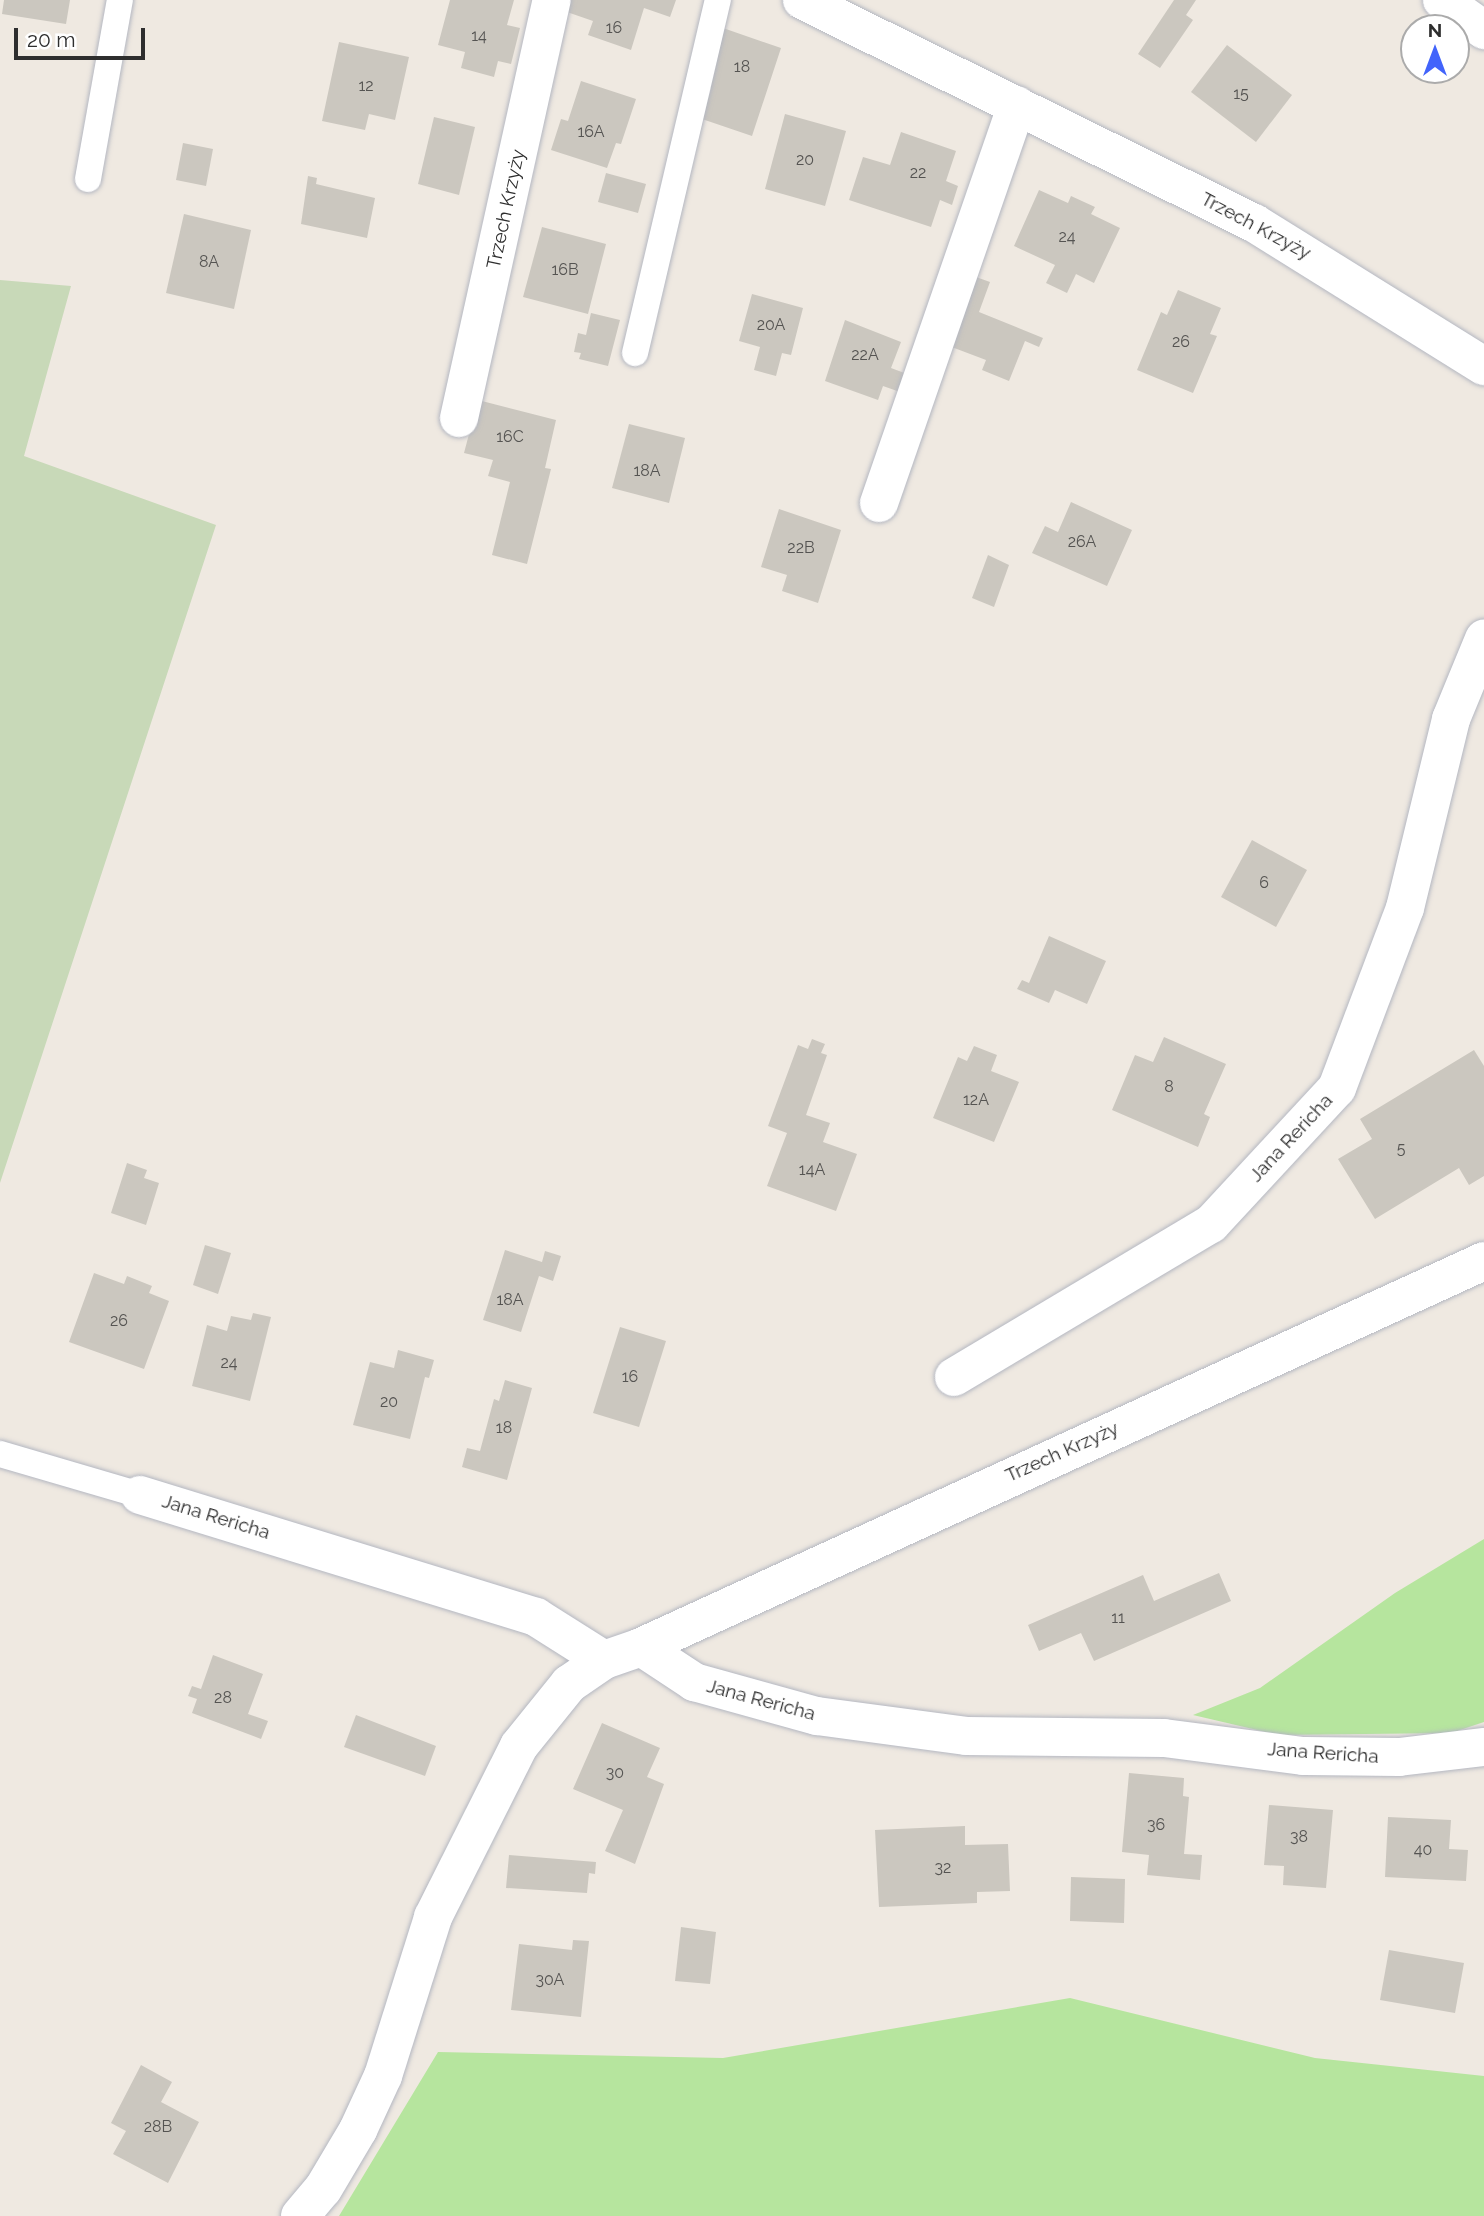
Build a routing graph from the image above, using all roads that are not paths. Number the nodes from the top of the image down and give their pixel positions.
1 (120, 0) edge
2 (552, 0) edge
3 (718, 0) edge
4 (802, 0) edge
5 (1442, 0) edge
6 (1484, 30) edge
7 (1017, 105) junction
8 (88, 179) dead end
9 (635, 354) dead end
10 (1484, 366) edge
11 (459, 418) dead end
12 (879, 503) dead end
13 (1484, 639) edge
14 (1484, 1261) edge
15 (954, 1377) dead end
16 (0, 1454) edge
17 (140, 1494) joint
18 (641, 1647) junction
19 (604, 1660) junction
20 (1484, 1747) edge
21 (300, 2216) edge

1 - 8 lane
2 - 11 street, Trzech Krzyży
3 - 9 lane
4 - 7 street, Trzech Krzyży
5 - 6 street
7 - 10 street, Trzech Krzyży
7 - 12 street
13 - 15 street, Jana Rericha
14 - 18 street, Trzech Krzyży
16 - 17 lane, Jana Rericha
17 - 19 street, Jana Rericha
18 - 19 street
18 - 20 street, Jana Rericha
19 - 21 street

